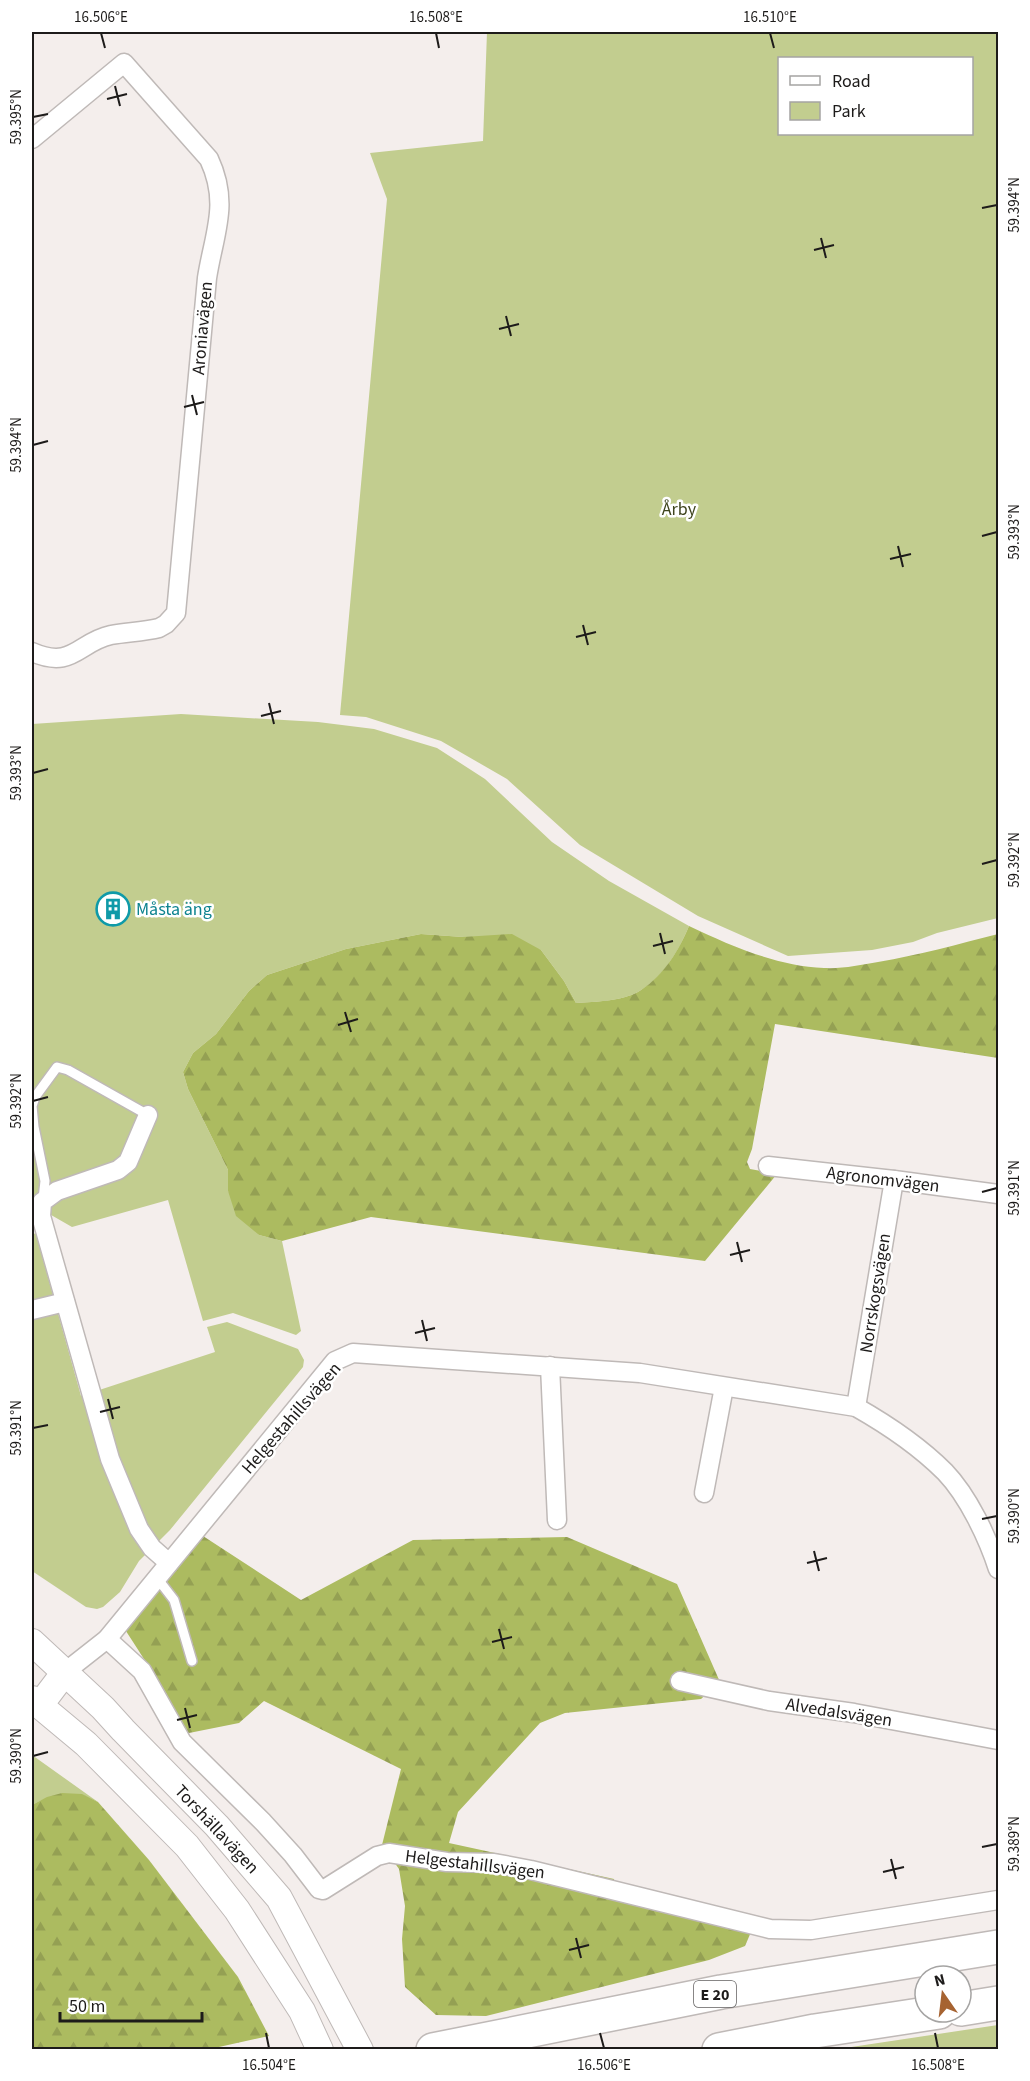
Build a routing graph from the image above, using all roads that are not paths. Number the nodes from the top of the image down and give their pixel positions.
1 (32, 139) edge
2 (32, 652) edge
3 (148, 1115) joint
4 (768, 1166) dead end
5 (894, 1180) junction
6 (999, 1194) edge
7 (42, 1202) junction
8 (65, 1302) junction
9 (32, 1310) edge
10 (550, 1366) junction
11 (724, 1387) junction
12 (856, 1407) junction
13 (704, 1493) dead end
14 (557, 1520) dead end
15 (169, 1563) junction
16 (999, 1569) edge
17 (157, 1578) junction
18 (107, 1639) junction
19 (32, 1642) edge
20 (192, 1661) dead end
21 (65, 1672) junction
22 (680, 1681) dead end
23 (36, 1702) edge
24 (999, 1740) edge
25 (999, 1900) edge
26 (999, 1947) edge
27 (999, 2003) edge
28 (973, 2006) edge
29 (913, 2016) edge
30 (320, 2049) edge
31 (360, 2049) edge
32 (433, 2049) edge
33 (719, 2049) edge

1 - 2 street, Aroniavägen
3 - 7 street
3 - 7 lane
4 - 5 street, Agronomvägen
5 - 6 street, Agronomvägen
5 - 12 street, Norrskogsvägen
7 - 8 street
8 - 9 street
8 - 15 street
10 - 11 street, Helgestahillsvägen
10 - 14 street
10 - 15 street, Helgestahillsvägen
11 - 12 street, Helgestahillsvägen
11 - 13 street
12 - 16 street, Helgestahillsvägen
15 - 17 street, Helgestahillsvägen
17 - 18 street, Helgestahillsvägen
17 - 20 lane
18 - 21 street, Helgestahillsvägen
18 - 25 street, Helgestahillsvägen
19 - 21 main road, Torshällavägen
21 - 23 main road
21 - 31 main road, Torshällavägen
22 - 24 street, Alvedalsvägen
23 - 30 main road, Torshällavägen
26 - 32 highway, E 20
27 - 28 highway
29 - 33 highway

